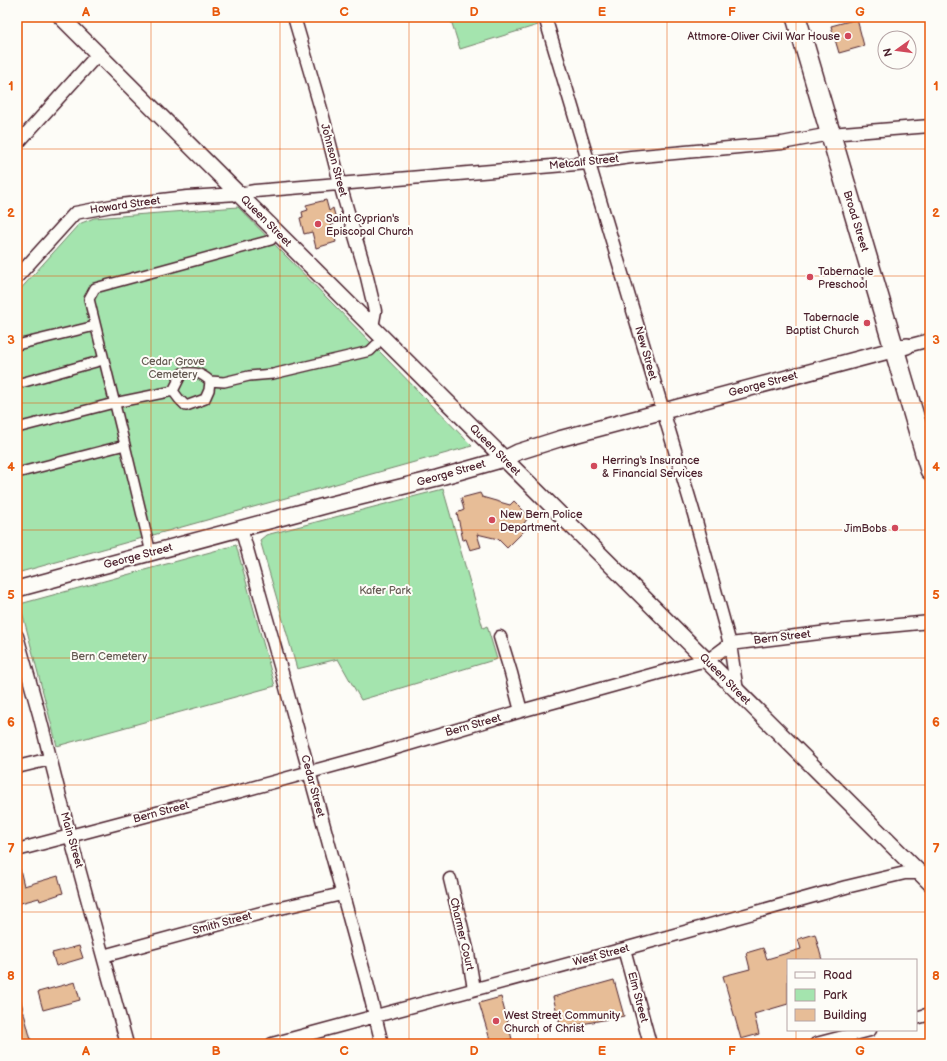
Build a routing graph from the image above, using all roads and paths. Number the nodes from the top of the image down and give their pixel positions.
1 (61, 17) edge
2 (294, 17) edge
3 (545, 17) edge
4 (796, 17) edge
5 (810, 17) edge
6 (98, 54) junction
7 (930, 126) edge
8 (837, 134) junction
9 (17, 144) edge
10 (588, 163) junction
11 (340, 184) junction
12 (238, 194) junction
13 (271, 240) dead end
14 (17, 277) edge
15 (95, 326) junction
16 (372, 327) junction
17 (930, 340) edge
18 (17, 345) edge
19 (376, 345) dead end
20 (901, 348) junction
21 (103, 360) junction
22 (210, 381) junction
23 (17, 384) edge
24 (173, 390) junction
25 (114, 403) junction
26 (663, 412) junction
27 (930, 425) edge
28 (17, 428) edge
29 (125, 445) junction
30 (504, 459) junction
31 (930, 470) edge
32 (17, 473) edge
33 (241, 528) junction
34 (151, 553) junction
35 (17, 589) edge
36 (930, 622) edge
37 (17, 636) edge
38 (500, 637) dead end
39 (730, 644) junction
40 (707, 661) junction
41 (737, 691) junction
42 (521, 711) junction
43 (50, 759) junction
44 (17, 767) edge
45 (309, 772) junction
46 (70, 836) junction
47 (17, 850) edge
48 (927, 877) edge
49 (450, 879) dead end
50 (342, 894) junction
51 (624, 949) junction
52 (102, 956) junction
53 (474, 989) junction
54 (930, 1014) edge
55 (374, 1016) junction
56 (917, 1018) edge
57 (867, 1031) edge
58 (844, 1040) edge
59 (127, 1044) edge
60 (272, 1044) edge
61 (382, 1044) edge
62 (650, 1044) edge
63 (816, 1044) edge

1 - 6 street, Queen Street
2 - 11 street, Johnson Street
3 - 10 street, New Street
4 - 8 main road, Broad Street
5 - 8 main road, Broad Street
6 - 9 street
6 - 12 street, Queen Street
7 - 8 street, Metcalf Street
8 - 10 street, Metcalf Street
8 - 20 main road, Broad Street
10 - 11 street, Metcalf Street
10 - 26 street, New Street
11 - 12 street, Metcalf Street
11 - 16 street, Johnson Street
12 - 14 street, Howard Street
12 - 16 street, Queen Street
13 - 15 street
15 - 18 street
15 - 21 street
16 - 30 street, Queen Street
17 - 20 street, George Street
19 - 22 street
20 - 26 street, George Street
20 - 27 main road, Broad Street
20 - 31 main road, Broad Street
21 - 23 street
21 - 25 street
22 - 24 street
22 - 24 street
24 - 25 street
25 - 28 street
25 - 29 street
26 - 30 street, George Street
26 - 39 street, New Street
29 - 32 street
29 - 34 street
30 - 33 street, George Street
30 - 40 street, Queen Street
33 - 34 street, George Street
33 - 45 street, Cedar Street
34 - 35 street, George Street
36 - 39 street, Bern Street
37 - 43 street, Main Street
38 - 42 street
39 - 40 street, Bern Street
39 - 41 street, New Street
40 - 41 street, Queen Street
40 - 42 street, Bern Street
41 - 48 street, Queen Street
42 - 45 street, Bern Street
43 - 44 street
43 - 46 street, Main Street
45 - 46 street, Bern Street
45 - 50 street, Cedar Street
46 - 47 street, Bern Street
46 - 52 street, Main Street
48 - 51 street, West Street
49 - 53 street, Charmer Court
50 - 52 street, Smith Street
50 - 55 street, Cedar Street
51 - 53 street, West Street
51 - 62 street, Elm Street
52 - 59 street, Main Street
53 - 55 street, West Street
54 - 56 street
55 - 60 street, West Street
55 - 61 street, Cedar Street
57 - 58 street
58 - 63 street

